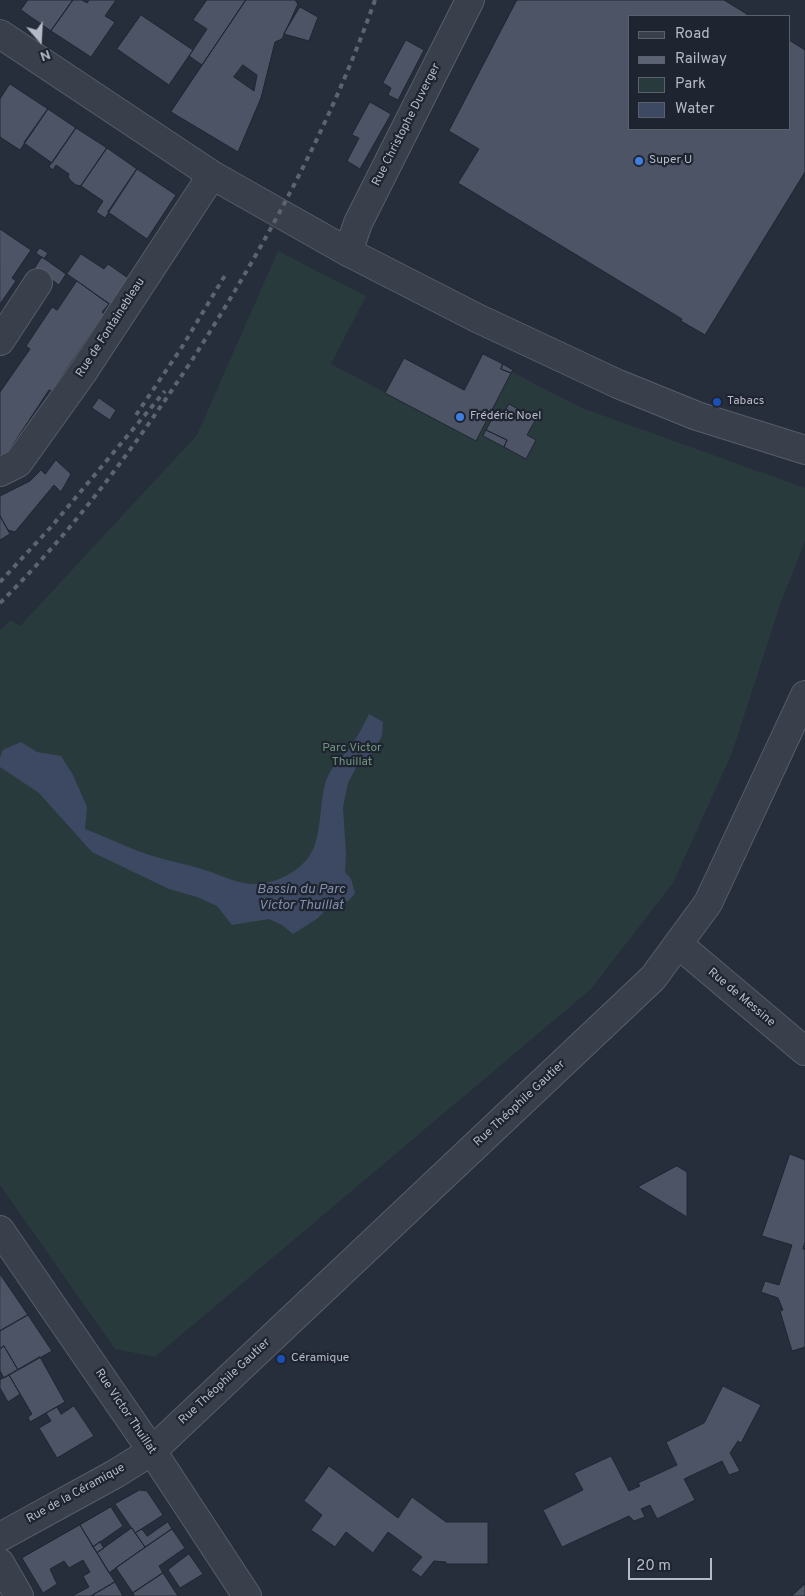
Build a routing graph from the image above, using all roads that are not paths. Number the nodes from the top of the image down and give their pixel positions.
1 (470, 0) edge
2 (0, 34) edge
3 (212, 175) junction
4 (348, 252) junction
5 (38, 284) dead end
6 (0, 341) edge
7 (805, 450) edge
8 (0, 472) edge
9 (805, 695) edge
10 (678, 944) junction
11 (805, 1051) edge
12 (0, 1230) edge
13 (152, 1451) junction
14 (0, 1536) edge
15 (0, 1563) edge
16 (19, 1596) edge
17 (248, 1596) edge

1 - 4 street, Rue Christophe Duverger
2 - 3 street
3 - 4 street
3 - 8 street, Rue de Fontainebleau
4 - 7 street
5 - 6 street
9 - 10 street, Rue Théophile Gautier
10 - 11 street, Rue de Messine
10 - 13 street, Rue Théophile Gautier
12 - 13 street, Rue Victor Thuillat
13 - 14 street, Rue de la Céramique
13 - 17 street, Rue Victor Thuillat
15 - 16 street

